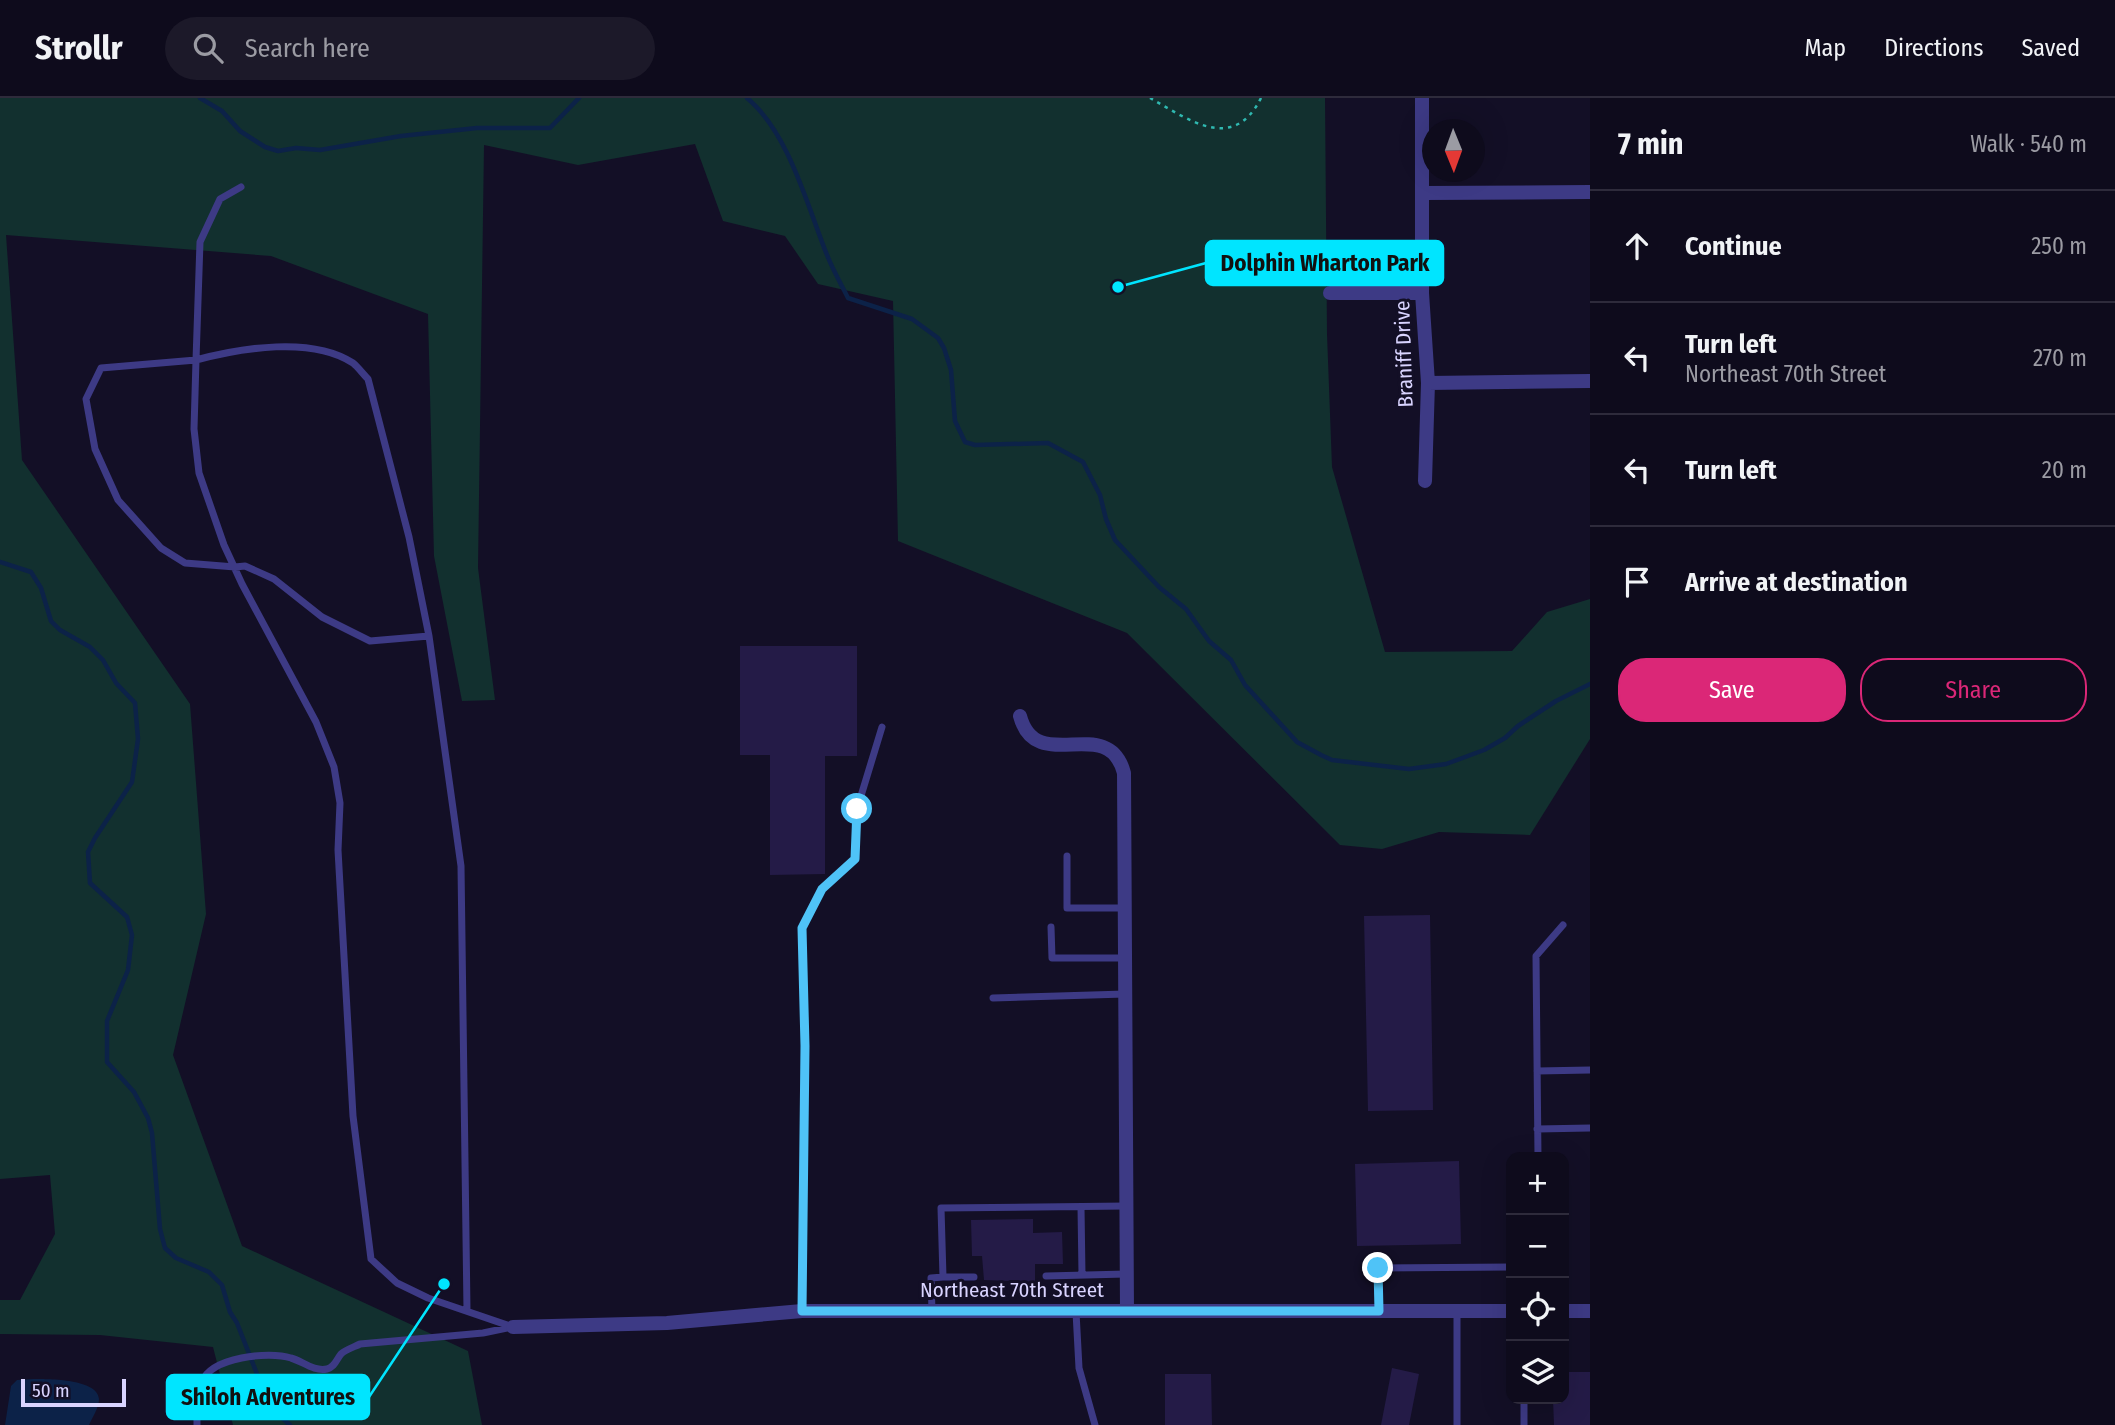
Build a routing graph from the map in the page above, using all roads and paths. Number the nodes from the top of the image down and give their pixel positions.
1 (1150, 98) edge
2 (1261, 98) edge
3 (1422, 98) edge
4 (241, 187) dead end
5 (1590, 192) edge
6 (1423, 193) junction
7 (1330, 293) dead end
8 (1422, 293) junction
9 (196, 360) junction
10 (1590, 381) edge
11 (1428, 383) junction
12 (1425, 481) dead end
13 (235, 567) junction
14 (429, 636) junction
15 (1020, 716) dead end
16 (883, 727) dead end
17 (1067, 856) dead end
18 (1125, 908) junction
19 (1563, 925) dead end
20 (1051, 927) dead end
21 (1125, 958) junction
22 (1125, 994) junction
23 (993, 998) dead end
24 (1590, 1070) edge
25 (1537, 1071) junction
26 (1590, 1128) edge
27 (1537, 1129) junction
28 (1538, 1152) edge
29 (1126, 1206) junction
30 (1081, 1207) junction
31 (1506, 1266) edge
32 (1127, 1274) junction
33 (1082, 1275) junction
34 (1046, 1276) dead end
35 (974, 1277) dead end
36 (943, 1278) junction
37 (467, 1310) junction
38 (802, 1311) junction
39 (932, 1311) junction
40 (1076, 1311) junction
41 (1128, 1311) junction
42 (1379, 1311) junction
43 (1457, 1311) junction
44 (1506, 1311) edge
45 (1569, 1311) edge
46 (1590, 1311) edge
47 (513, 1327) junction
48 (1524, 1404) edge
49 (197, 1425) edge
50 (1095, 1425) edge
51 (1457, 1425) edge
52 (1524, 1425) edge

1 - 2 path
3 - 6 street, Braniff Drive
4 - 9 lane
5 - 6 street
6 - 8 street, Braniff Drive
7 - 8 street
8 - 11 street, Braniff Drive
9 - 13 lane
9 - 13 lane
9 - 14 lane
10 - 11 street
11 - 12 street, Braniff Drive
13 - 14 lane
13 - 37 lane
14 - 37 lane
15 - 18 street
16 - 38 lane
17 - 18 lane
18 - 21 street
19 - 25 lane
20 - 21 lane
21 - 22 street
22 - 23 lane
22 - 29 street
24 - 25 lane
25 - 27 lane
26 - 27 lane
27 - 28 lane
29 - 30 lane
29 - 32 street
30 - 33 lane
30 - 36 lane
31 - 42 lane
32 - 33 lane
32 - 41 street
33 - 34 lane
35 - 36 lane
36 - 39 lane
37 - 47 lane
38 - 39 street, Northeast 70th Street
38 - 47 street, Northeast 70th Street
39 - 40 street, Northeast 70th Street
40 - 41 street, Northeast 70th Street
40 - 50 lane
41 - 42 street, Northeast 70th Street
42 - 43 street, Northeast 70th Street
43 - 44 street, Northeast 70th Street
43 - 51 lane
45 - 46 street
47 - 49 lane
48 - 52 lane

